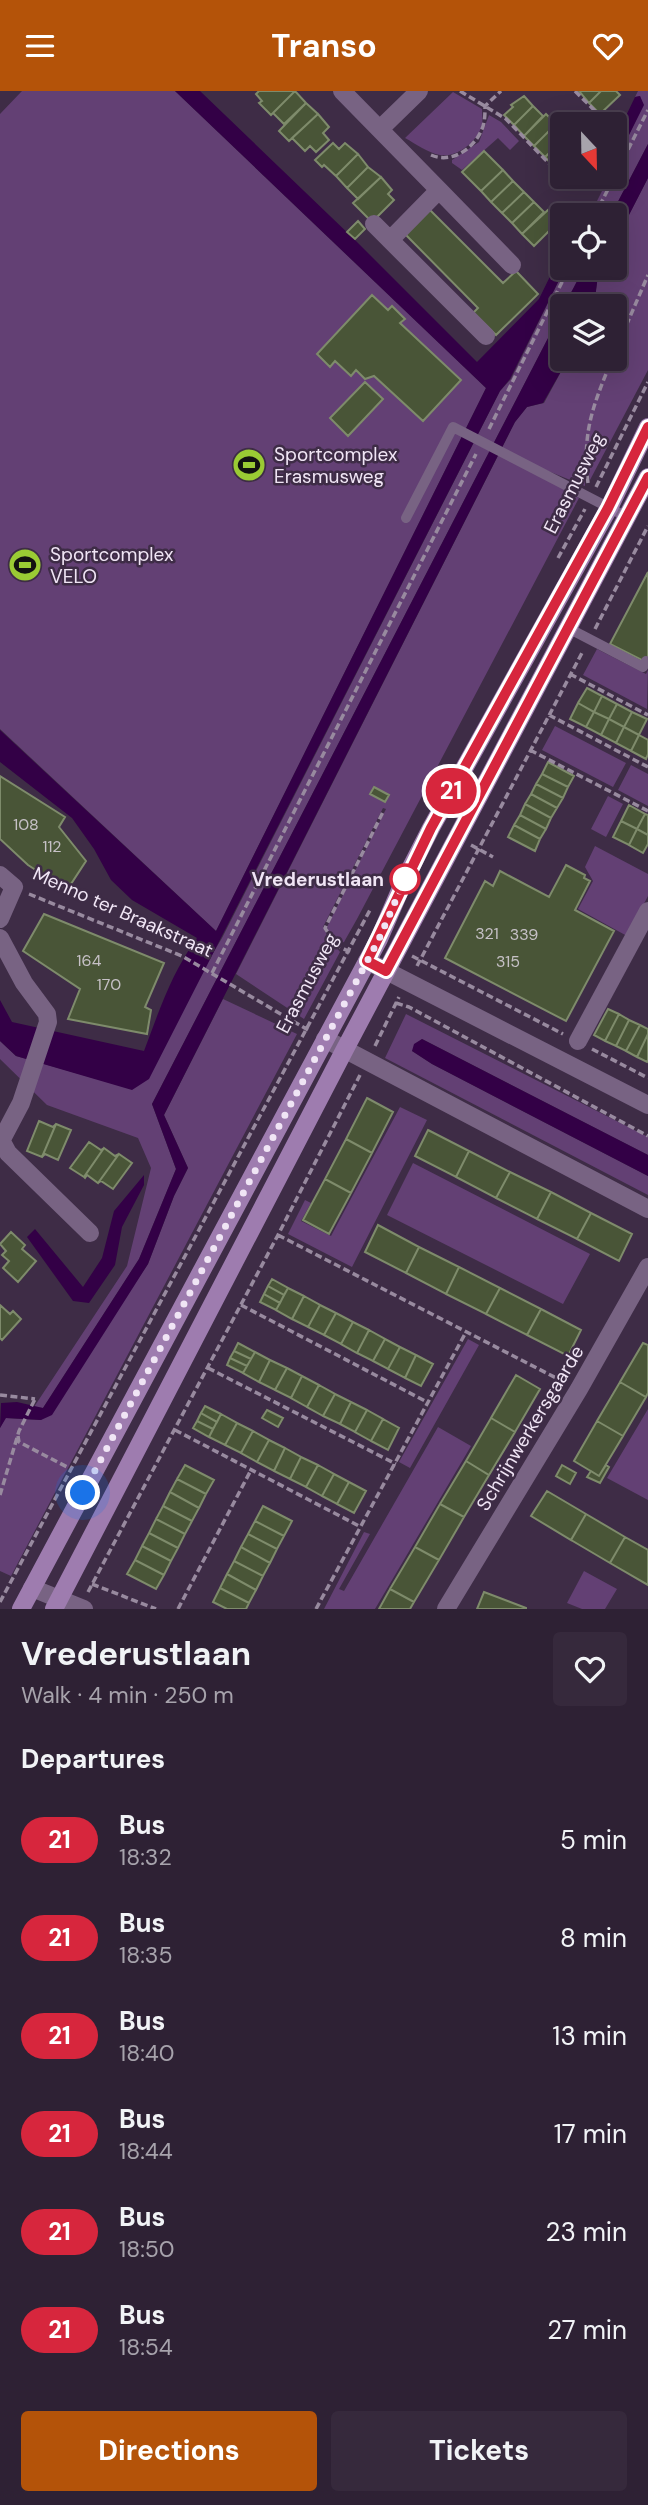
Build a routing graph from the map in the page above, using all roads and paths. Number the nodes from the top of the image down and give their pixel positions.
1 (342, 91) edge
2 (419, 91) edge
3 (460, 91) edge
4 (501, 91) edge
5 (575, 91) edge
6 (485, 106) junction
7 (648, 110) edge
8 (595, 112) edge
9 (380, 129) junction
10 (426, 153) dead end
11 (550, 164) edge
12 (439, 190) junction
13 (601, 203) edge
14 (374, 224) dead end
15 (390, 240) junction
16 (512, 264) dead end
17 (648, 275) edge
18 (563, 280) edge
19 (627, 324) edge
20 (486, 336) dead end
21 (607, 371) edge
22 (648, 382) edge
23 (648, 427) edge
24 (486, 445) junction
25 (648, 477) edge
26 (590, 499) junction
27 (608, 508) junction
28 (627, 517) junction
29 (406, 518) dead end
30 (558, 558) dead end
31 (568, 628) junction
32 (646, 661) dead end
33 (570, 674) dead end
34 (648, 714) edge
35 (549, 715) dead end
36 (530, 750) dead end
37 (648, 767) edge
38 (384, 810) dead end
39 (648, 811) edge
40 (0, 874) edge
41 (14, 887) junction
42 (373, 905) dead end
43 (648, 911) edge
44 (0, 919) edge
45 (0, 938) edge
46 (348, 951) junction
47 (420, 960) dead end
48 (367, 961) junction
49 (386, 971) junction
50 (212, 973) junction
51 (396, 1003) dead end
52 (306, 1029) junction
53 (325, 1039) junction
54 (578, 1041) junction
55 (345, 1049) junction
56 (648, 1078) edge
57 (648, 1105) edge
58 (648, 1136) edge
59 (1, 1139) edge
60 (648, 1209) edge
61 (90, 1233) dead end
62 (278, 1235) dead end
63 (648, 1267) edge
64 (241, 1305) dead end
65 (466, 1332) junction
66 (208, 1368) dead end
67 (579, 1389) junction
68 (0, 1396) edge
69 (429, 1403) junction
70 (174, 1430) dead end
71 (19, 1431) junction
72 (396, 1464) junction
73 (71, 1469) junction
74 (251, 1470) junction
75 (0, 1495) edge
76 (359, 1526) junction
77 (92, 1584) dead end
78 (32, 1588) junction
79 (0, 1602) edge
80 (57, 1604) edge
81 (21, 1609) edge
82 (84, 1609) edge
83 (156, 1609) edge
84 (178, 1609) edge
85 (317, 1609) edge
86 (446, 1609) edge

1 - 9 street
2 - 9 street
3 - 6 path
4 - 6 path
5 - 8 path
6 - 10 path
6 - 11 path
7 - 13 path
9 - 12 street
12 - 15 street
12 - 16 street
14 - 15 street
15 - 20 street
17 - 19 path
18 - 24 path
21 - 26 path
22 - 26 path, Erasmusweg
23 - 27 main road
24 - 26 lane
24 - 29 lane
24 - 50 path
25 - 28 main road
26 - 27 lane
26 - 30 path, Erasmusweg
27 - 28 lane
27 - 48 main road
28 - 31 main road
31 - 32 lane
31 - 49 main road
33 - 34 path
35 - 37 path
36 - 39 path
38 - 46 path
40 - 41 street, Menno ter Braakstraat
41 - 44 street, Menno ter Braakstraat
41 - 50 path, Menno ter Braakstraat
42 - 46 path, Erasmusweg
43 - 54 street
45 - 59 street
46 - 48 path
46 - 52 path, Erasmusweg
47 - 54 path
48 - 49 street
48 - 53 main road
49 - 55 main road
49 - 57 street
50 - 52 path, Menno ter Braakstraat
51 - 58 path
52 - 53 path, Menno ter Braakstraat
52 - 73 path, Erasmusweg
53 - 55 street
53 - 78 main road
54 - 56 path
55 - 60 street
55 - 80 main road
59 - 61 street
62 - 65 path
63 - 67 street, Schrijnwerkersgaarde
64 - 69 path
65 - 67 path
65 - 69 path
66 - 72 path
67 - 86 street, Schrijnwerkersgaarde
68 - 71 path
69 - 72 path
70 - 74 path
71 - 73 path
71 - 75 path
72 - 76 path
73 - 79 path, Erasmusweg
74 - 76 path
74 - 84 path
76 - 85 path
77 - 83 path
78 - 80 street
78 - 81 main road
80 - 82 street

